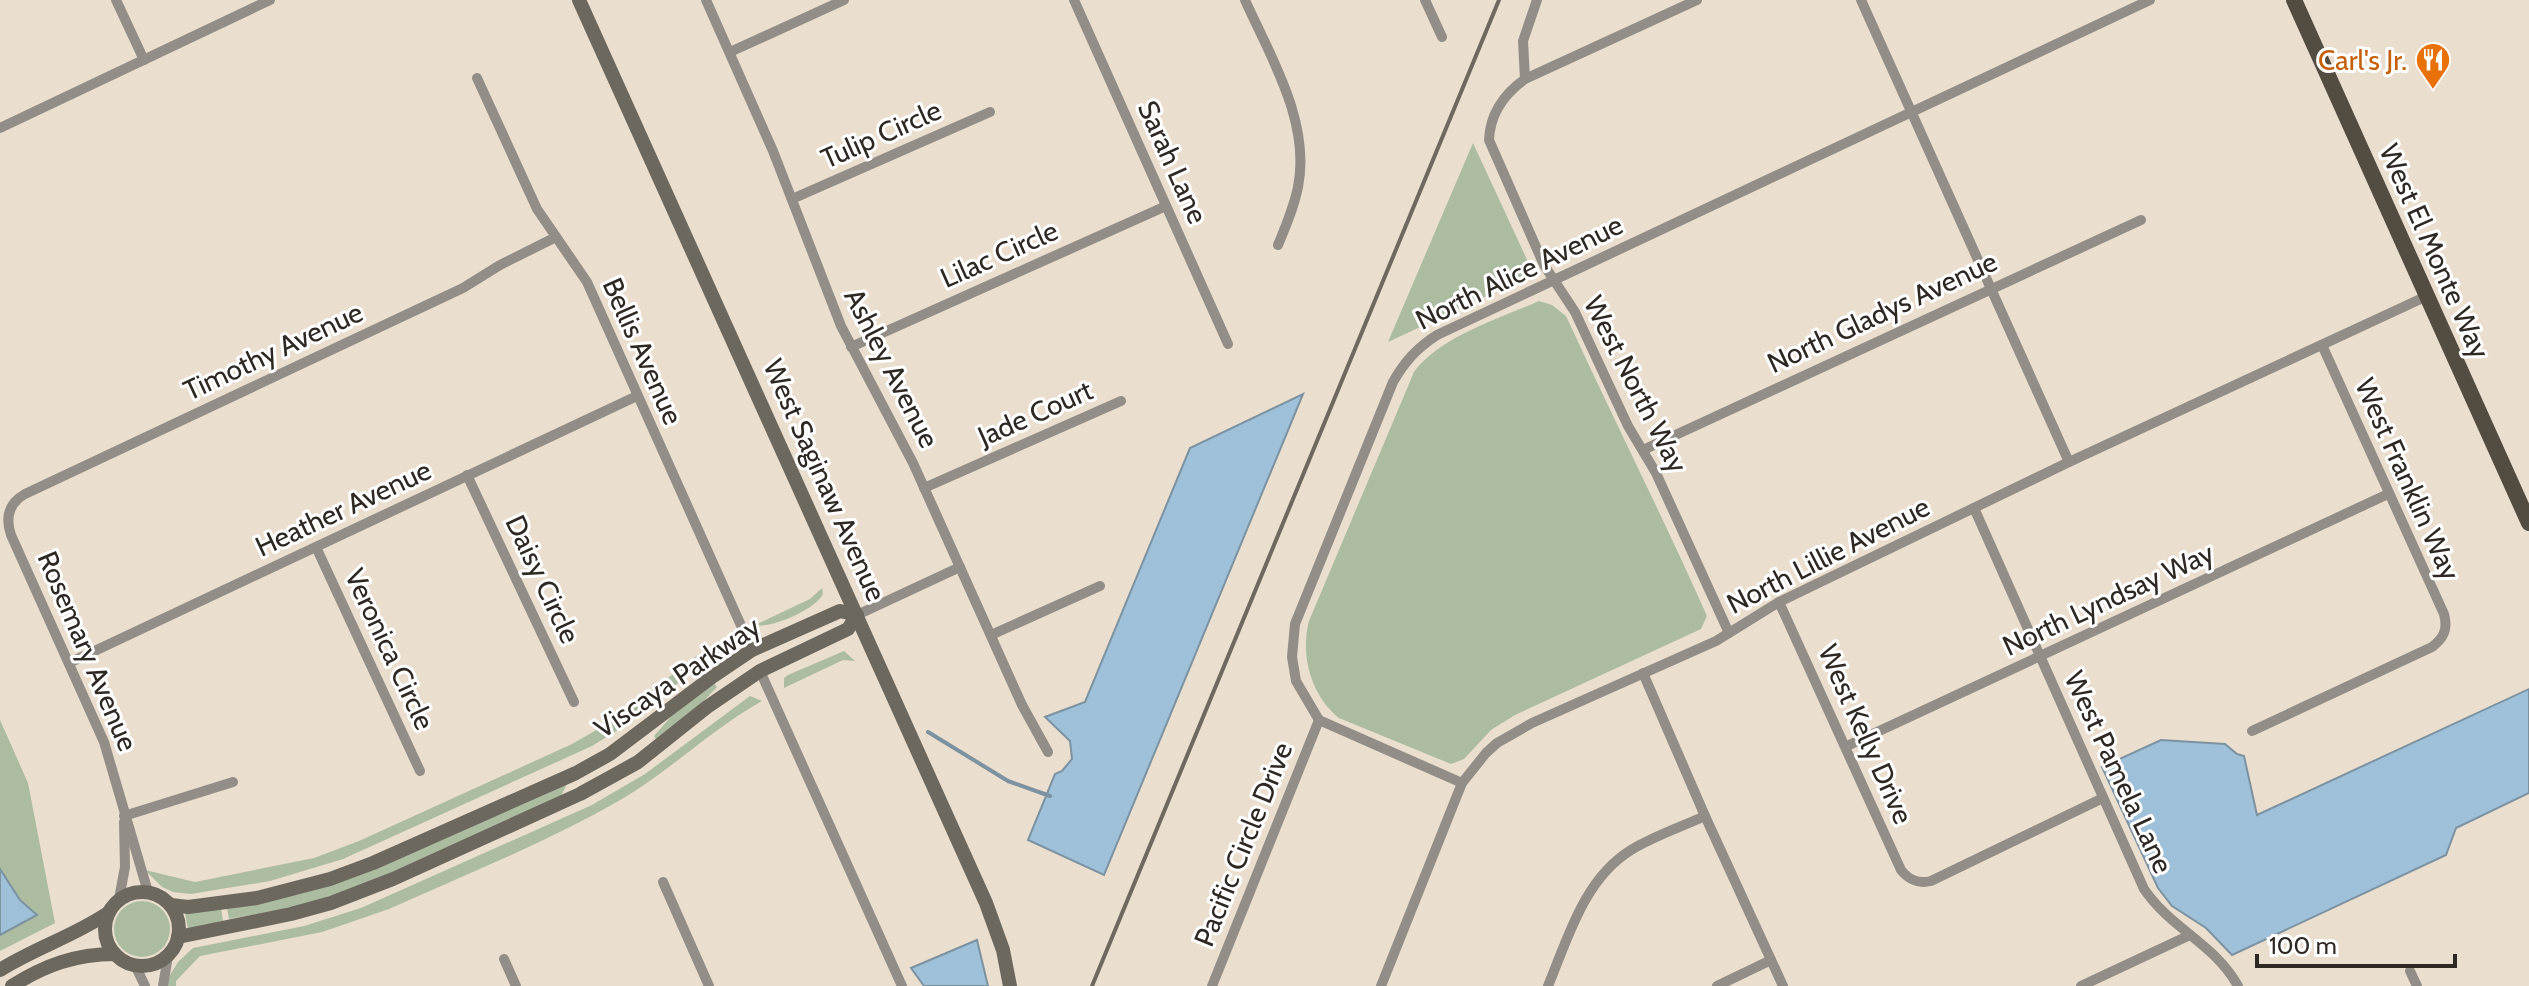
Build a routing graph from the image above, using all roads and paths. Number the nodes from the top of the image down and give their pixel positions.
1 (116, 0) edge
2 (270, 0) edge
3 (579, 0) edge
4 (706, 0) edge
5 (844, 0) edge
6 (1074, 0) edge
7 (1245, 0) edge
8 (1425, 0) edge
9 (1537, 0) edge
10 (1697, 0) edge
11 (1861, 0) edge
12 (2150, 0) edge
13 (2294, 0) edge
14 (2134, 3) edge
15 (1442, 37) dead end
16 (730, 52) junction
17 (144, 60) junction
18 (477, 78) dead end
19 (1525, 79) junction
20 (990, 112) dead end
21 (1912, 112) junction
22 (0, 128) edge
23 (792, 199) junction
24 (1166, 206) junction
25 (2141, 220) dead end
26 (556, 237) junction
27 (1278, 245) dead end
28 (1553, 279) junction
29 (1990, 288) junction
30 (2427, 296) junction
31 (1228, 344) dead end
32 (2322, 345) junction
33 (851, 347) junction
34 (637, 396) junction
35 (1121, 401) dead end
36 (1643, 450) junction
37 (2069, 462) junction
38 (467, 475) junction
39 (924, 488) junction
40 (2388, 494) junction
41 (11, 507) joint
42 (1974, 508) junction
43 (2529, 523) edge
44 (316, 547) junction
45 (960, 567) junction
46 (1100, 586) dead end
47 (1779, 602) junction
48 (857, 615) junction
49 (1729, 633) junction
50 (991, 635) junction
51 (752, 650) junction
52 (2040, 657) junction
53 (69, 663) junction
54 (760, 671) junction
55 (1643, 673) junction
56 (574, 702) dead end
57 (1319, 720) junction
58 (2252, 731) dead end
59 (641, 733) junction
60 (1847, 746) junction
61 (1048, 752) dead end
62 (420, 771) dead end
63 (233, 782) dead end
64 (1462, 783) junction
65 (580, 794) junction
66 (2103, 798) junction
67 (124, 816) junction
68 (1705, 816) junction
69 (663, 882) dead end
70 (148, 892) junction
71 (119, 899) junction
72 (171, 905) junction
73 (108, 913) junction
74 (2190, 935) junction
75 (178, 937) junction
76 (115, 954) junction
77 (168, 956) junction
78 (504, 959) dead end
79 (1771, 960) junction
80 (135, 965) junction
81 (0, 970) edge
82 (2410, 971) dead end
83 (12, 986) edge
84 (145, 986) edge
85 (163, 986) edge
86 (516, 986) edge
87 (709, 986) edge
88 (902, 986) edge
89 (1010, 986) edge
90 (1212, 986) edge
91 (1381, 986) edge
92 (1548, 986) edge
93 (1717, 986) edge
94 (1783, 986) edge
95 (2081, 986) edge
96 (2238, 986) edge
97 (2417, 986) edge

1 - 17 street
2 - 17 street
3 - 48 street, West Saginaw Avenue
4 - 16 street, Ashley Avenue
5 - 16 street
6 - 24 street, Sarah Lane
7 - 27 street
8 - 15 street
9 - 19 street
10 - 19 street
11 - 21 street
12 - 14 street, North Alice Avenue
13 - 30 main road, West El Monte Way
14 - 21 street, North Alice Avenue
16 - 23 street, Ashley Avenue
17 - 22 street
18 - 26 street, Bellis Avenue
19 - 28 street, West North Way
20 - 23 street, Tulip Circle
21 - 28 street, North Alice Avenue
21 - 29 street
23 - 33 street, Ashley Avenue
24 - 31 street, Sarah Lane
24 - 33 street, Lilac Circle
25 - 29 street, North Gladys Avenue
26 - 34 street, Bellis Avenue
26 - 41 street, Timothy Avenue
28 - 36 street, West North Way
28 - 57 street, North Alice Avenue
29 - 36 street, North Gladys Avenue
29 - 37 street
30 - 32 street, North Lillie Avenue
30 - 43 main road, West El Monte Way
32 - 37 street, North Lillie Avenue
32 - 40 street, West Franklin Way
33 - 39 street, Ashley Avenue
34 - 38 street, Heather Avenue
34 - 51 street, Bellis Avenue
35 - 39 street, Jade Court
36 - 49 street, West North Way
37 - 42 street, North Lillie Avenue
38 - 44 street, Heather Avenue
38 - 56 street, Daisy Circle
39 - 45 street, Ashley Avenue
40 - 52 street, North Lyndsay Way
40 - 58 street, West Franklin Way
41 - 53 street, Rosemary Avenue
42 - 47 street, North Lillie Avenue
42 - 52 street, West Pamela Lane
44 - 53 street, Heather Avenue
44 - 62 street, Veronica Circle
45 - 48 street
45 - 50 street, Ashley Avenue
46 - 50 street
47 - 49 street, North Lillie Avenue
47 - 60 street, West Kelly Drive
48 - 51 street, Viscaya Parkway
48 - 54 street, Viscaya Parkway
48 - 89 street, West Saginaw Avenue
49 - 55 street, North Lillie Avenue
50 - 61 street, Ashley Avenue
51 - 59 street, Viscaya Parkway
52 - 60 street, North Lyndsay Way
52 - 66 street, West Pamela Lane
53 - 67 street, Rosemary Avenue
54 - 65 street, Viscaya Parkway
54 - 88 street
55 - 64 street, North Lillie Avenue
55 - 68 street
57 - 64 street
57 - 90 street, Pacific Circle Drive
59 - 65 street
59 - 72 street, Viscaya Parkway
60 - 66 street, West Kelly Drive
63 - 67 street
64 - 91 street, North Lillie Avenue
65 - 75 street, Viscaya Parkway
66 - 74 street, West Pamela Lane
67 - 70 street, Rosemary Avenue
67 - 71 street, Rosemary Avenue
68 - 79 street
68 - 92 street
69 - 87 street
70 - 71 street
70 - 72 street
71 - 73 street
72 - 75 street
73 - 76 street
73 - 81 street
74 - 95 street
74 - 96 street, West Pamela Lane
75 - 77 street
76 - 80 street
76 - 83 street
77 - 80 street
77 - 85 street
78 - 86 street
79 - 93 street
79 - 94 street
80 - 84 street
82 - 97 street

